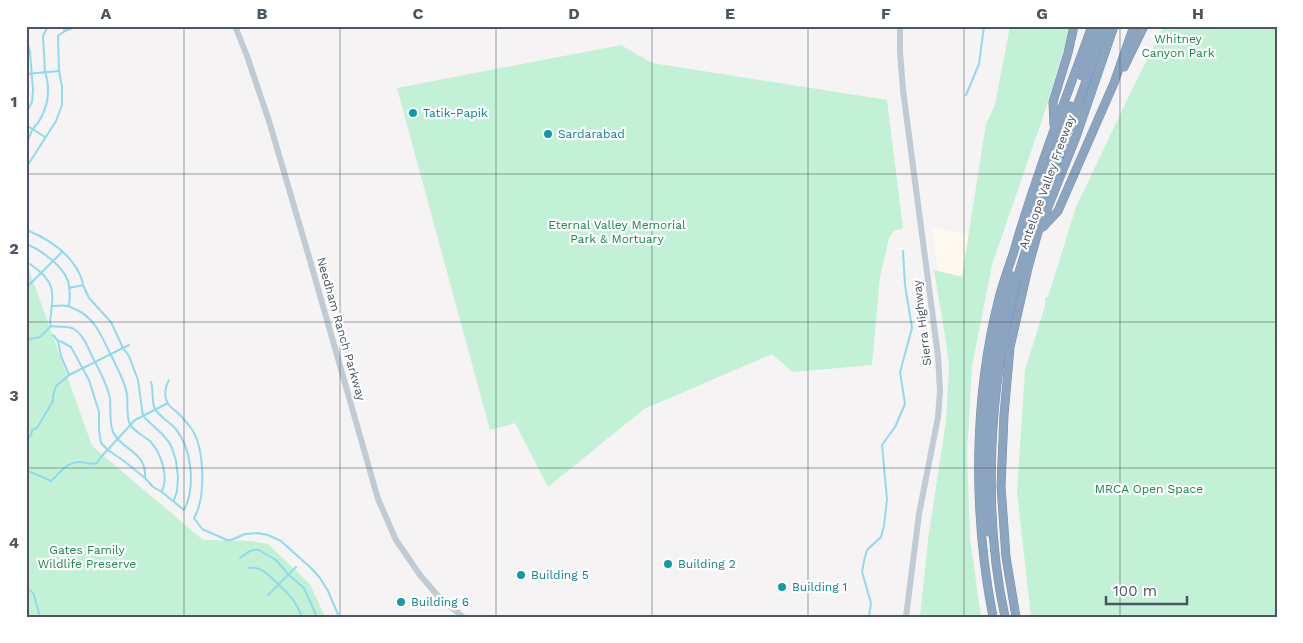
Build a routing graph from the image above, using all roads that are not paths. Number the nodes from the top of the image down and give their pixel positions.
1 (235, 26) edge
2 (900, 26) edge
3 (1074, 26) edge
4 (1092, 26) edge
5 (1100, 26) edge
6 (1106, 26) edge
7 (1114, 26) edge
8 (1134, 26) edge
9 (1144, 26) edge
10 (1114, 83) junction
11 (1054, 130) junction
12 (1038, 232) junction
13 (463, 617) edge
14 (906, 617) edge
15 (993, 617) edge
16 (1000, 617) edge
17 (1005, 617) edge
18 (1016, 617) edge

1 - 13 street, Needham Ranch Parkway
2 - 14 street, Sierra Highway
3 - 11 highway
4 - 11 highway, Antelope Valley Freeway
5 - 16 highway
6 - 17 highway
7 - 12 highway, Antelope Valley Freeway
8 - 10 highway
9 - 10 highway
10 - 12 highway
11 - 15 highway, Antelope Valley Freeway
12 - 18 highway, Antelope Valley Freeway

